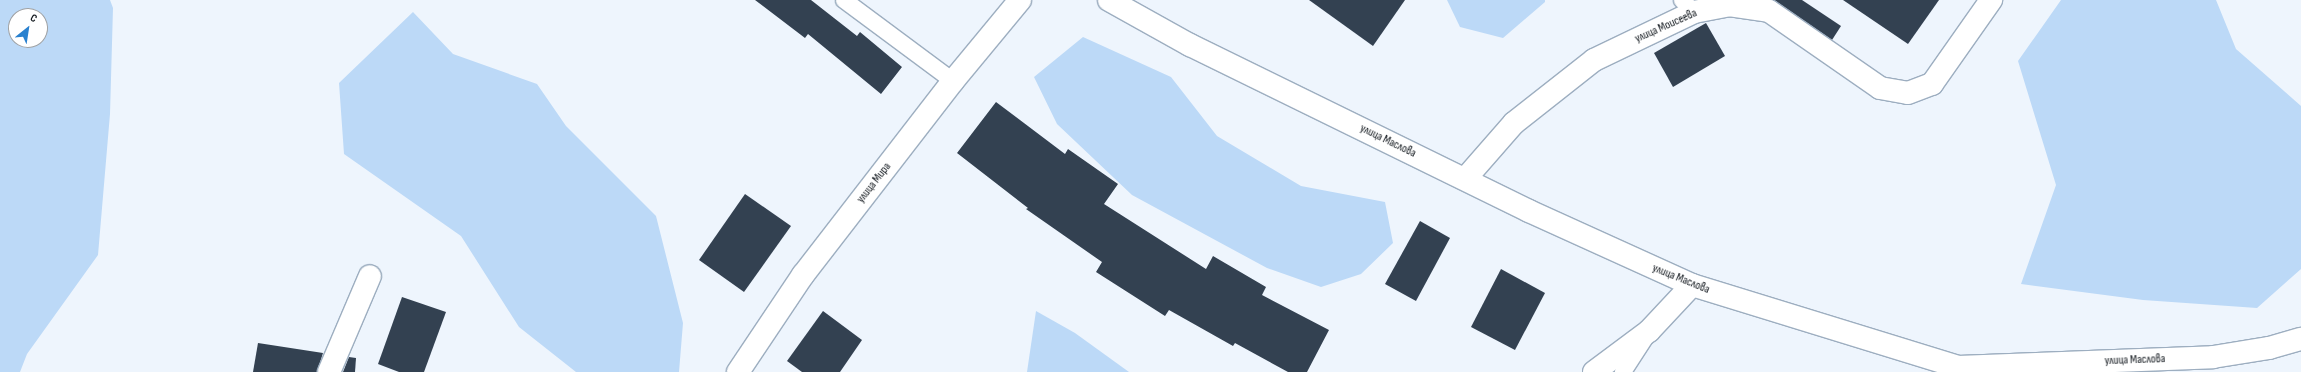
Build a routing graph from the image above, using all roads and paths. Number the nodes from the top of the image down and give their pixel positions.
1 (844, 0) edge
2 (1020, 0) edge
3 (1109, 0) edge
4 (1991, 0) edge
5 (1688, 6) edge
6 (953, 81) junction
7 (1465, 179) junction
8 (370, 276) dead end
9 (1692, 285) junction
10 (1649, 331) junction
11 (2301, 339) edge
12 (1959, 369) edge
13 (329, 372) edge
14 (738, 372) edge
15 (1594, 372) edge
16 (1623, 372) edge

1 - 6 lane
2 - 6 street, улица Мира
3 - 7 street, улица Маслова
4 - 5 street, улица Моисеева
5 - 7 street, улица Моисеева
6 - 14 street, улица Мира
7 - 9 street, улица Маслова
8 - 13 street
9 - 10 street
9 - 12 street, улица Маслова
10 - 15 street
10 - 16 lane
11 - 12 street, улица Маслова

